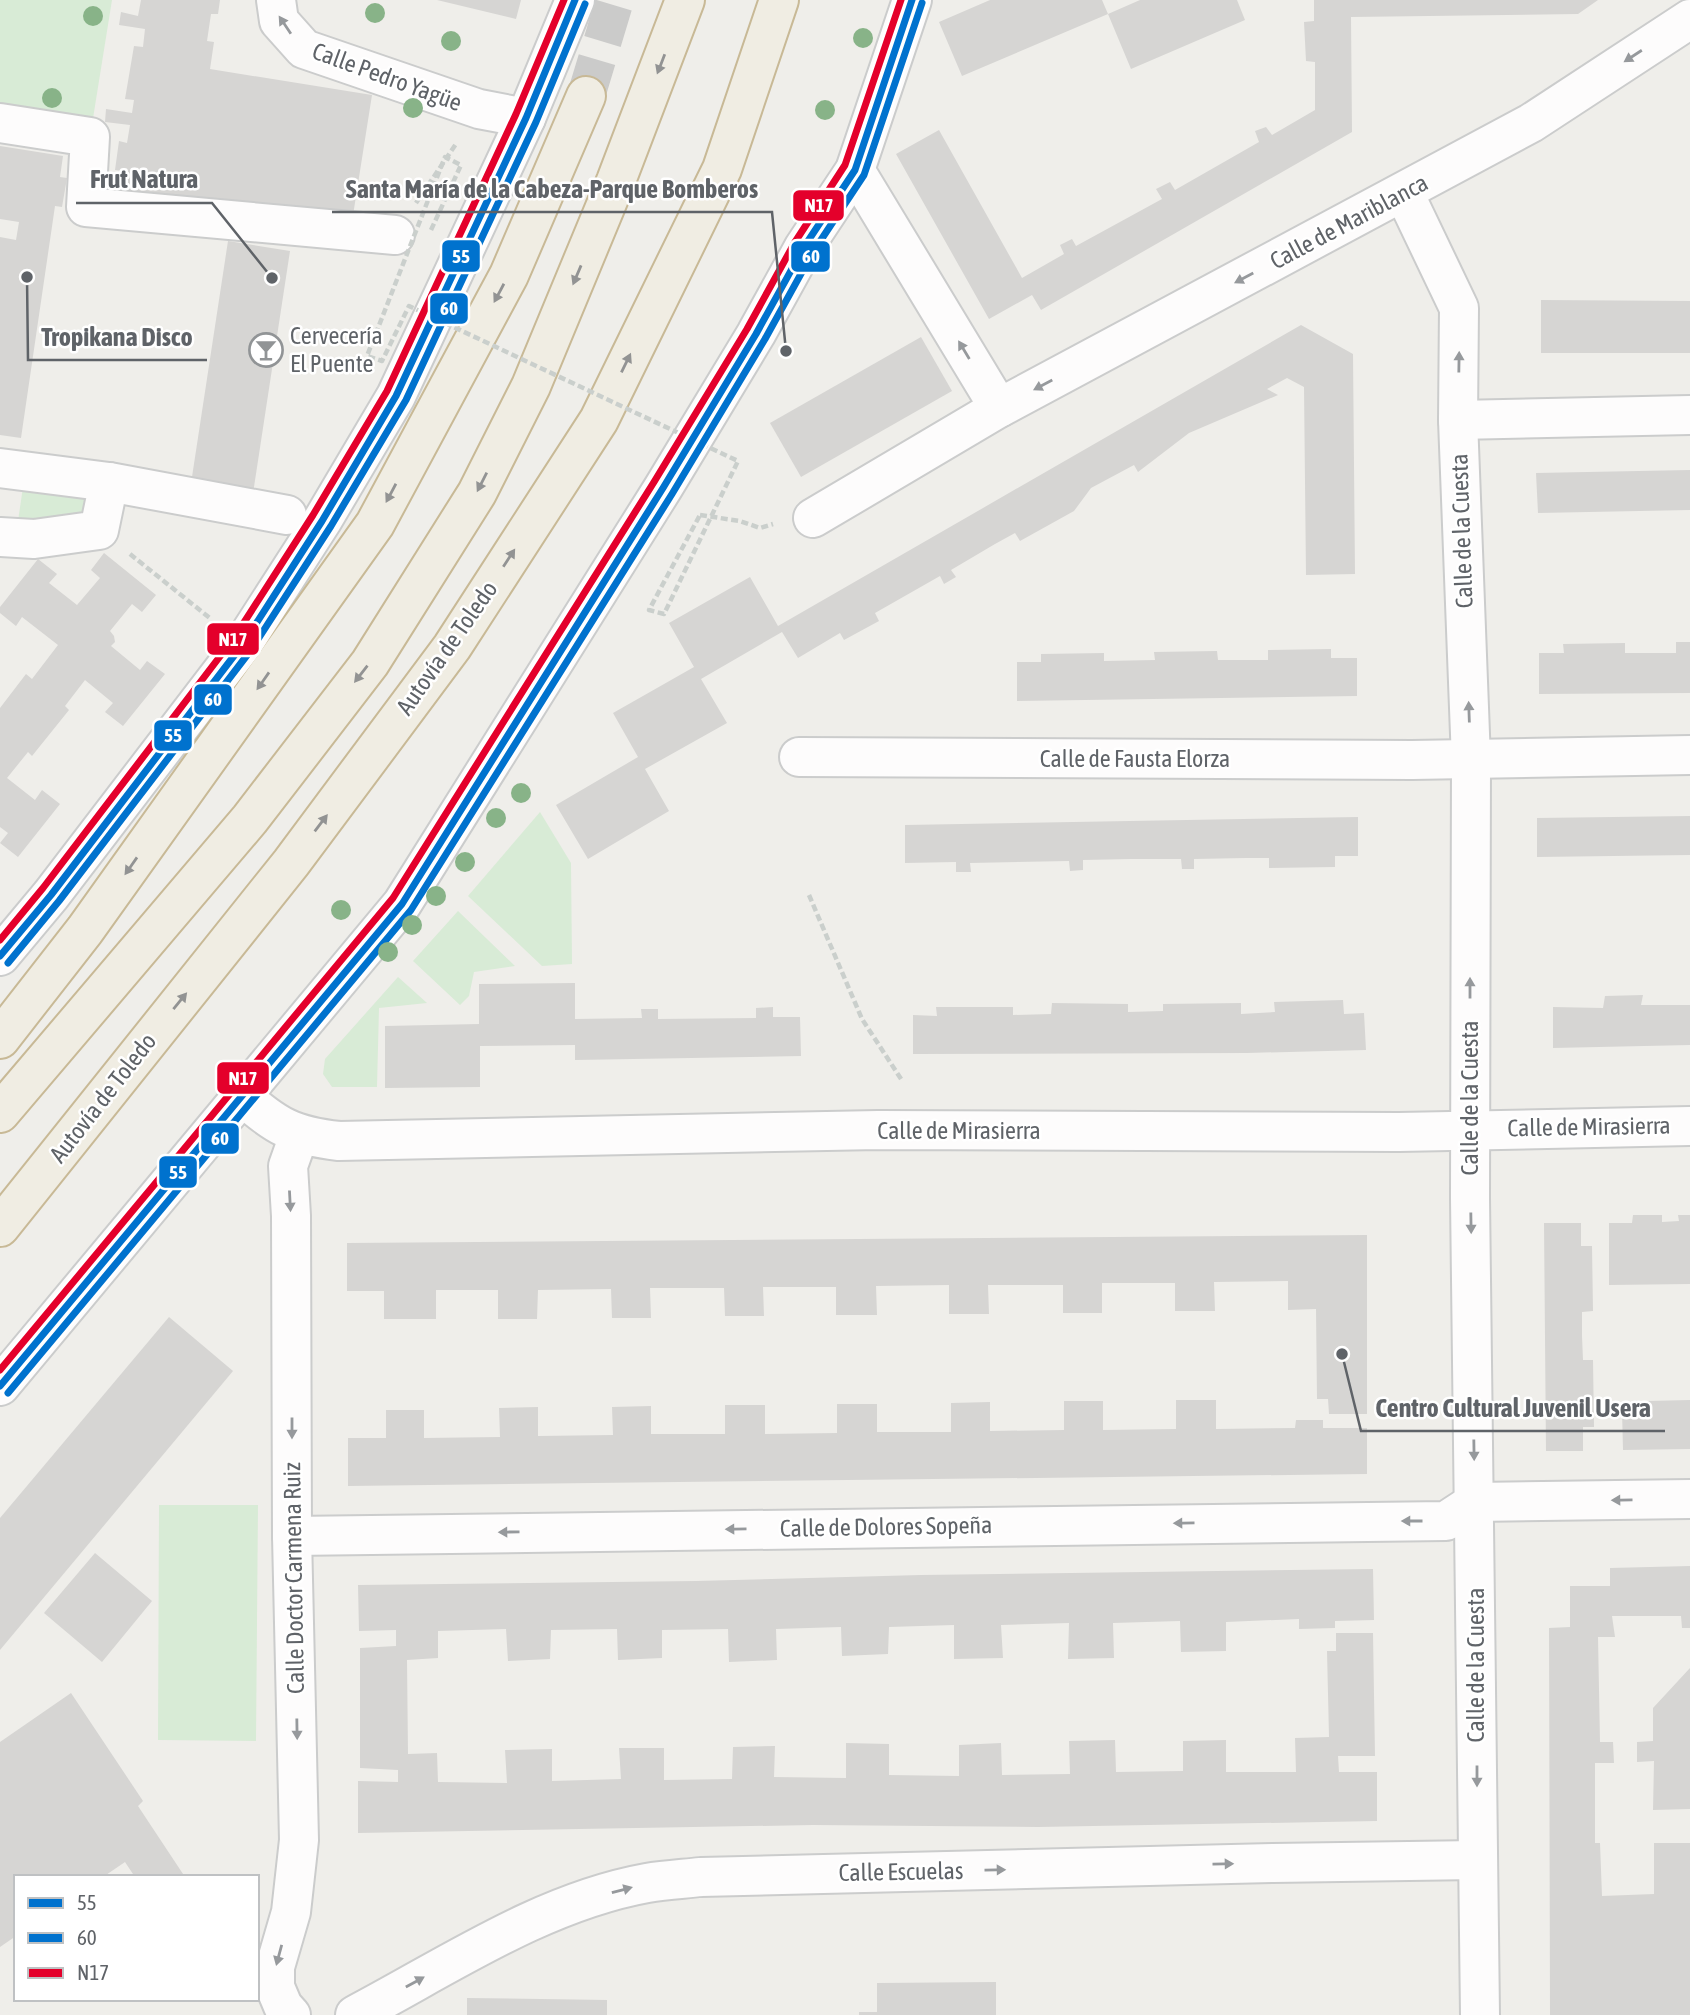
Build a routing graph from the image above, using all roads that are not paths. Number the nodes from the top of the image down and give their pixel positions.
1 (276, 0) edge
2 (575, 0) edge
3 (685, 0) edge
4 (779, 0) edge
5 (912, 0) edge
6 (1690, 19) edge
7 (586, 96) tunnel mouth
8 (526, 118) junction
9 (0, 123) edge
10 (855, 170) junction
11 (1404, 193) junction
12 (413, 232) road end
13 (999, 408) junction
14 (1690, 415) edge
15 (1458, 420) junction
16 (0, 468) edge
17 (109, 482) junction
18 (287, 515) dead end
19 (813, 518) dead end
20 (0, 537) edge
21 (1690, 755) edge
22 (799, 757) dead end
23 (1471, 760) junction
24 (0, 956) edge
25 (0, 1039) edge
26 (241, 1095) junction
27 (0, 1113) edge
28 (1690, 1125) edge
29 (1471, 1130) junction
30 (299, 1135) junction
31 (0, 1227) edge
32 (0, 1385) edge
33 (1690, 1499) edge
34 (1475, 1502) junction
35 (292, 1536) junction
36 (1477, 1860) junction
37 (291, 2015) edge
38 (355, 2015) edge
39 (1480, 2015) edge

8 -> 1 street, Calle Pedro Yagüe
2 - 8 street
3 -> 27 highway
31 -> 4 highway, Autovía de Toledo
5 - 10 street
6 -> 11 street, Calle de Mariblanca
7 -> 25 highway
8 - 24 street
9 - 12 street
13 -> 10 street
10 - 26 street
11 -> 13 street, Calle de Mariblanca
15 -> 11 street, Calle de la Cuesta
13 - 19 street, Calle de Mariblanca
14 - 15 street
23 -> 15 street, Calle de la Cuesta
16 - 17 street
17 - 18 street
17 - 20 street
21 - 23 street, Calle de Fausta Elorza
22 - 23 street, Calle de Fausta Elorza
29 -> 23 street, Calle de la Cuesta
26 - 30 street, Calle de Mirasierra
26 - 32 street
28 - 29 street, Calle de Mirasierra
29 - 30 street, Calle de Mirasierra
29 -> 34 street, Calle de la Cuesta
30 -> 35 street, Calle Doctor Carmena Ruiz
33 -> 34 street
34 -> 35 street, Calle de Dolores Sopeña
34 -> 36 street, Calle de la Cuesta
35 -> 37 street, Calle Doctor Carmena Ruiz
38 -> 36 street, Calle Escuelas
36 - 39 street, Calle de la Cuesta

